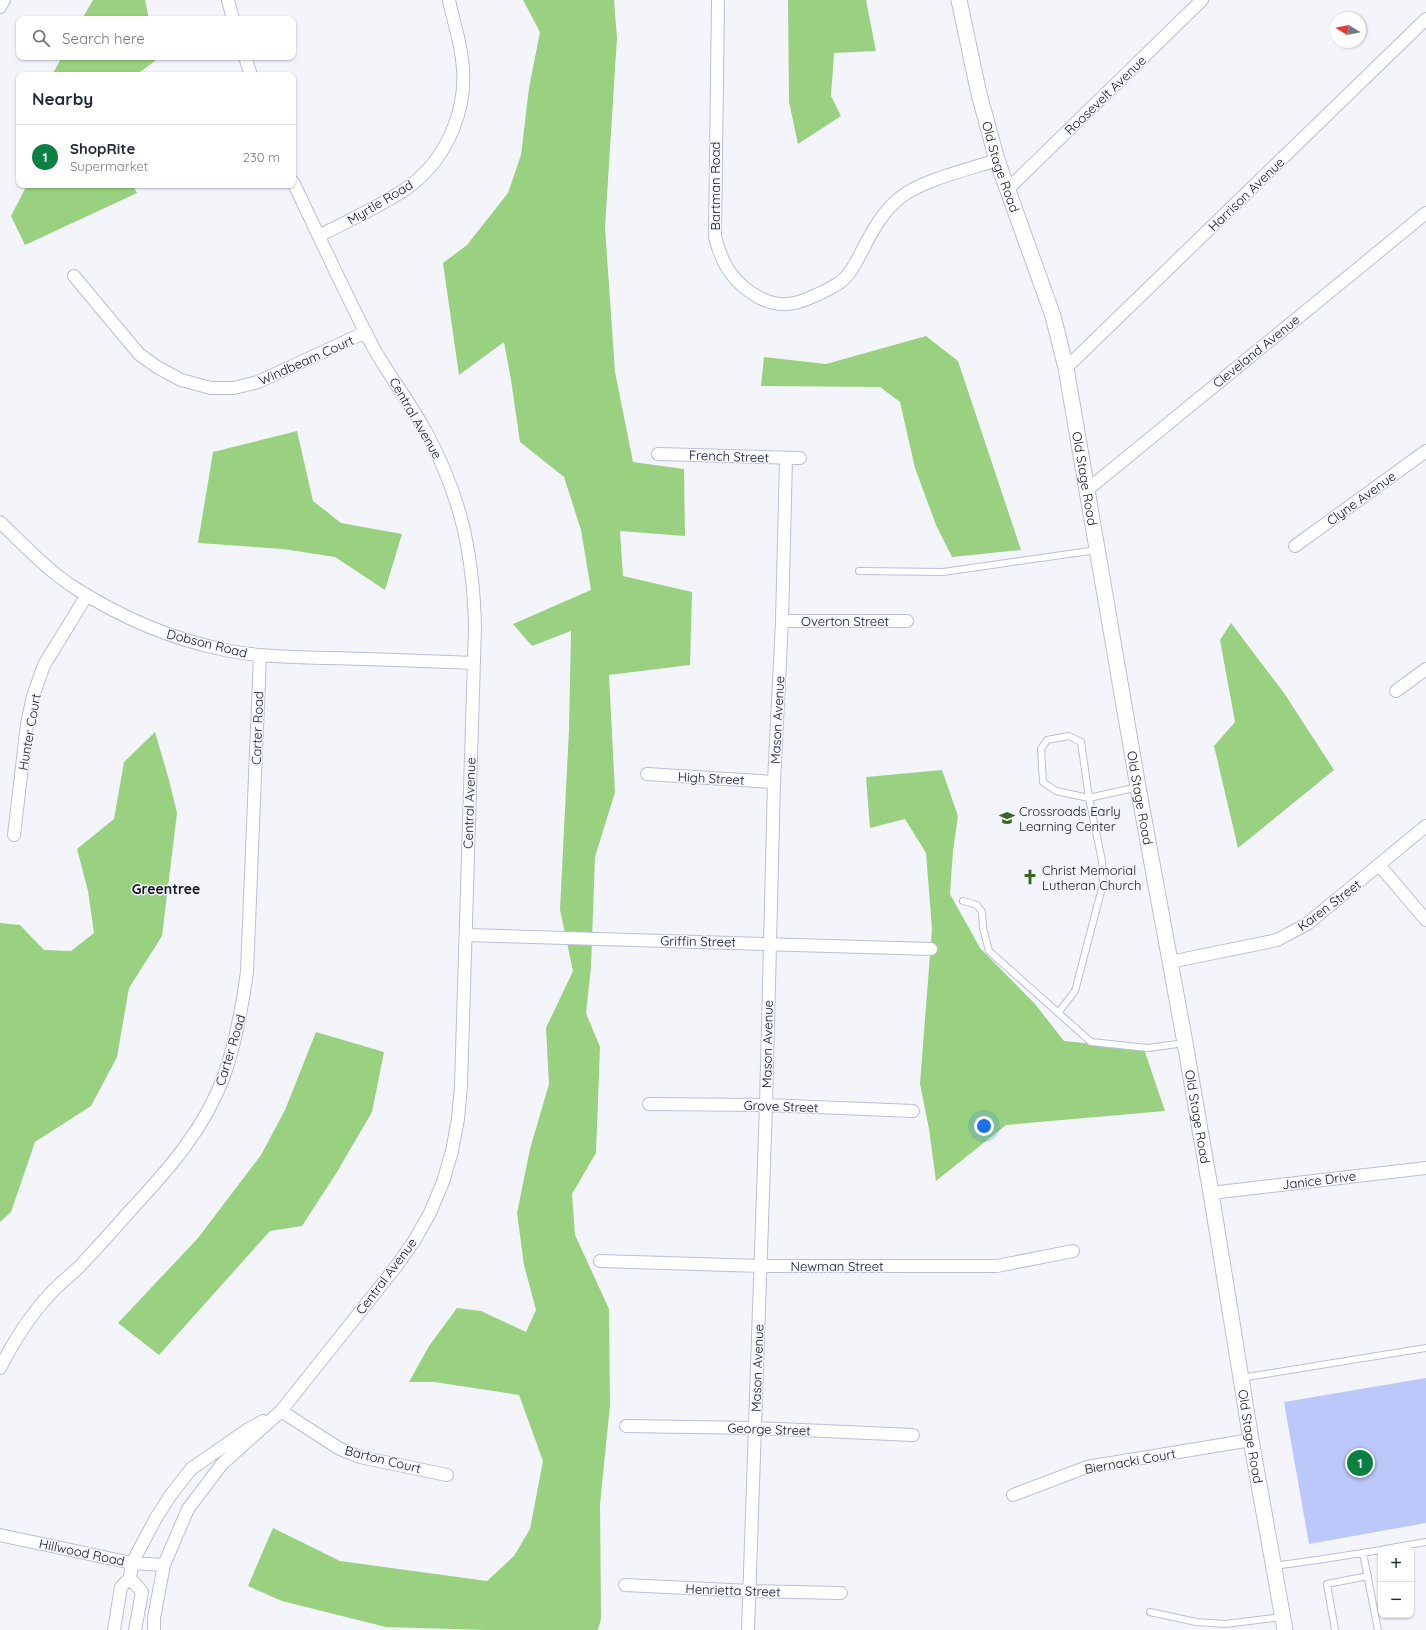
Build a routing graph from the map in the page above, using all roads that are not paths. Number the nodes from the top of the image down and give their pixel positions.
1 (4, 0) edge
2 (228, 0) edge
3 (449, 0) edge
4 (718, 0) edge
5 (959, 0) edge
6 (1202, 0) edge
7 (0, 7) edge
8 (232, 16) edge
9 (1426, 19) edge
10 (246, 60) edge
11 (250, 72) edge
12 (997, 160) junction
13 (296, 188) edge
14 (1008, 189) junction
15 (1426, 213) edge
16 (319, 236) junction
17 (74, 276) dead end
18 (366, 332) junction
19 (1066, 368) junction
20 (1426, 451) edge
21 (658, 454) dead end
22 (786, 458) junction
23 (800, 458) dead end
24 (1087, 490) junction
25 (0, 522) edge
26 (1295, 546) dead end
27 (1097, 550) junction
28 (859, 571) dead end
29 (87, 595) junction
30 (782, 621) junction
31 (907, 621) dead end
32 (260, 655) junction
33 (473, 663) junction
34 (1426, 669) edge
35 (1396, 691) dead end
36 (647, 774) dead end
37 (774, 782) junction
38 (1138, 787) junction
39 (1089, 798) junction
40 (1426, 826) edge
41 (14, 835) dead end
42 (1380, 866) junction
43 (963, 900) dead end
44 (1426, 920) edge
45 (466, 935) junction
46 (770, 943) junction
47 (931, 948) dead end
48 (1170, 962) junction
49 (1058, 1013) junction
50 (1185, 1044) junction
51 (649, 1104) dead end
52 (766, 1105) junction
53 (913, 1111) dead end
54 (1426, 1168) edge
55 (1211, 1193) junction
56 (1073, 1252) dead end
57 (600, 1261) dead end
58 (761, 1266) junction
59 (1426, 1348) edge
60 (0, 1368) edge
61 (1241, 1378) junction
62 (281, 1411) junction
63 (626, 1426) dead end
64 (755, 1428) junction
65 (913, 1435) dead end
66 (1251, 1440) junction
67 (447, 1475) dead end
68 (1013, 1495) dead end
69 (0, 1535) edge
70 (1426, 1542) edge
71 (1403, 1546) edge
72 (1378, 1550) edge
73 (1364, 1552) junction
74 (132, 1563) junction
75 (164, 1565) junction
76 (1274, 1566) junction
77 (1368, 1576) junction
78 (130, 1578) junction
79 (624, 1585) dead end
80 (750, 1591) junction
81 (841, 1593) dead end
82 (1150, 1612) dead end
83 (1284, 1624) edge
84 (114, 1630) edge
85 (135, 1630) edge
86 (154, 1630) edge
87 (748, 1630) edge
88 (1335, 1630) edge
89 (1378, 1630) edge

1 - 7 street
2 - 8 street
3 - 16 street, Myrtle Road
4 - 12 street, Bartman Road
5 - 12 street, Old Stage Road
6 - 14 street, Roosevelt Avenue
9 - 19 street, Harrison Avenue
10 - 11 street
12 - 14 street, Old Stage Road
13 - 16 street, Central Avenue
14 - 19 street, Old Stage Road
15 - 24 street, Cleveland Avenue
16 - 18 street, Central Avenue
17 - 18 street, Windbeam Court
18 - 33 street, Central Avenue
19 - 24 street, Old Stage Road
20 - 26 street, Clyne Avenue
21 - 22 street, French Street
22 - 23 street, French Street
22 - 30 street, Mason Avenue
24 - 27 street, Old Stage Road
25 - 29 street, Dobson Road
27 - 28 lane
27 - 38 street, Old Stage Road
29 - 32 street, Dobson Road
29 - 41 street, Hunter Court
30 - 31 street, Overton Street
30 - 37 street, Mason Avenue
32 - 33 street, Dobson Road
32 - 60 street, Carter Road
33 - 45 street, Central Avenue
34 - 35 street
36 - 37 street, High Street
37 - 46 street, Mason Avenue
38 - 39 lane
38 - 48 street, Old Stage Road
39 - 39 lane
39 - 49 lane
40 - 42 street, Karen Street
42 - 44 street
42 - 48 street, Karen Street
43 - 49 lane
45 - 46 street, Griffin Street
45 - 62 street, Central Avenue
46 - 47 street, Griffin Street
46 - 52 street, Mason Avenue
48 - 50 street, Old Stage Road
49 - 50 lane
50 - 55 street, Old Stage Road
51 - 52 street, Grove Street
52 - 53 street, Grove Street
52 - 58 street, Mason Avenue
54 - 55 street, Janice Drive
55 - 61 street, Old Stage Road
56 - 58 street, Newman Street
57 - 58 street, Newman Street
58 - 64 street, Mason Avenue
59 - 61 lane
61 - 66 street, Old Stage Road
62 - 67 street, Barton Court
62 - 74 street, Central Avenue
62 - 75 street, Central Avenue
63 - 64 street, George Street
64 - 65 street, George Street
64 - 80 street, Mason Avenue
66 - 68 street, Biernacki Court
66 - 76 street, Old Stage Road
69 - 74 street, Hillwood Road
70 - 71 lane
72 - 73 lane
73 - 76 lane
73 - 77 lane
74 - 75 street, Hillwood Road
74 - 78 street, Central Avenue
75 - 86 street, Central Avenue
76 - 83 street, Old Stage Road
77 - 88 lane
77 - 89 lane
78 - 84 street, Central Avenue
78 - 85 street
79 - 80 street, Henrietta Street
80 - 81 street, Henrietta Street
80 - 87 street, Mason Avenue
82 - 83 lane

